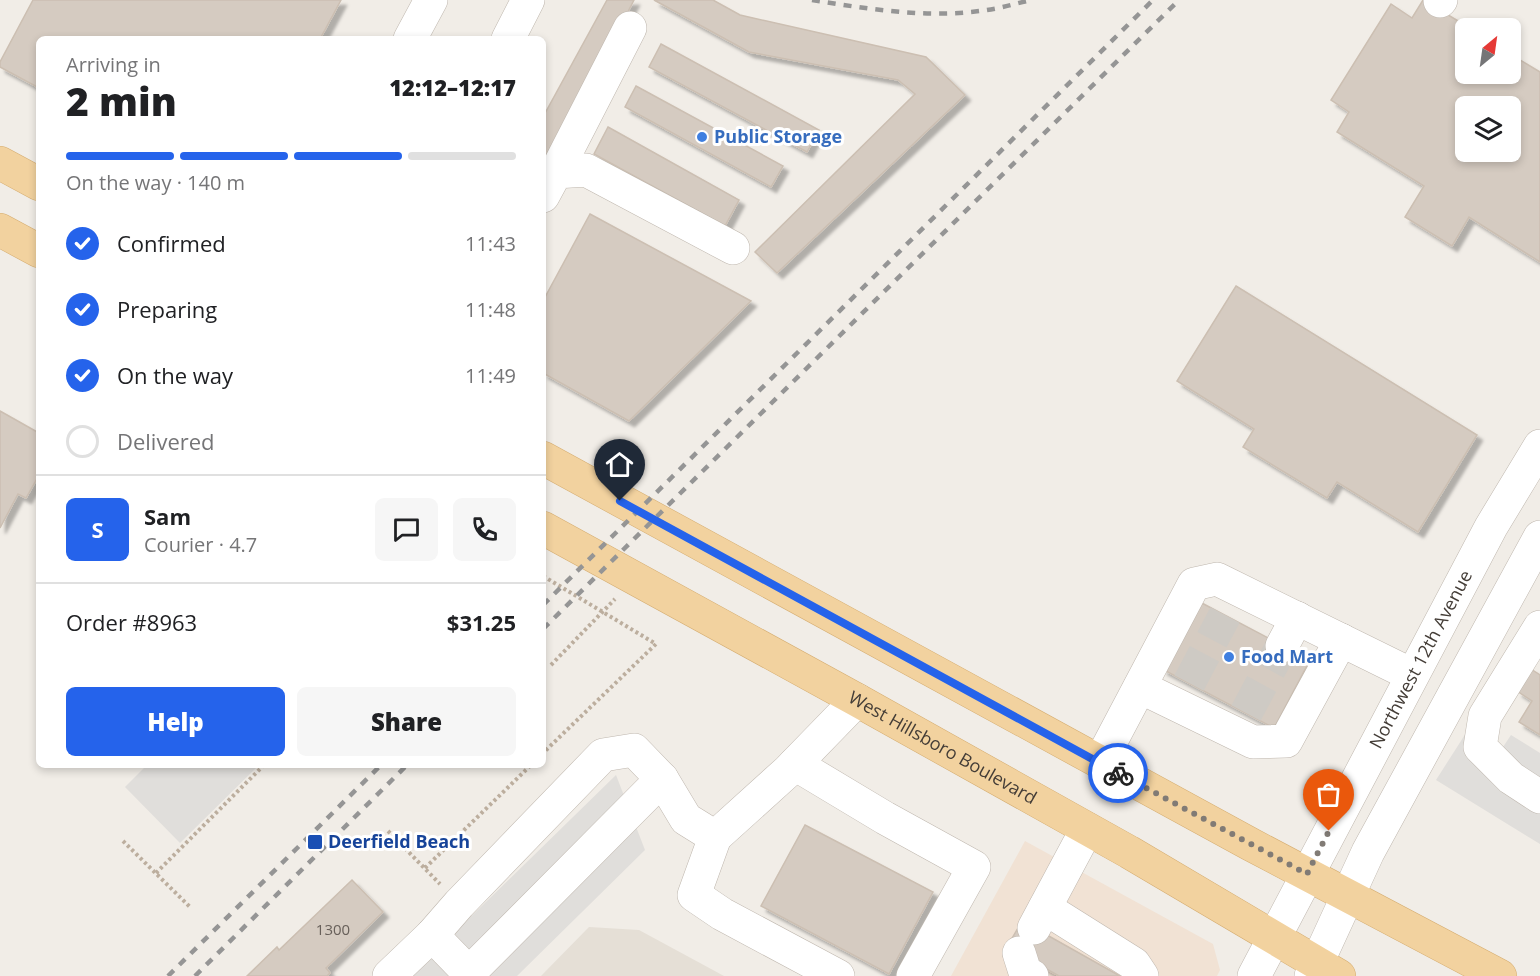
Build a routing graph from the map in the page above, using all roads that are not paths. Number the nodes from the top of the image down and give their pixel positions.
1 (431, 0) edge
2 (528, 0) edge
3 (630, 28) dead end
4 (413, 36) edge
5 (510, 36) edge
6 (0, 163) edge
7 (36, 182) edge
8 (550, 184) edge
9 (0, 230) edge
10 (733, 248) dead end
11 (36, 249) edge
12 (1540, 446) edge
13 (546, 460) edge
14 (546, 530) edge
15 (1537, 551) edge
16 (1540, 627) edge
17 (1341, 640) junction
18 (1412, 675) junction
19 (1140, 687) junction
20 (857, 700) junction
21 (1100, 762) junction
22 (795, 764) junction
23 (662, 779) junction
24 (1540, 797) edge
25 (1088, 829) junction
26 (715, 837) junction
27 (1307, 874) junction
28 (1348, 895) junction
29 (432, 935) junction
30 (1275, 938) junction
31 (1032, 941) edge
32 (1322, 972) edge
33 (467, 974) edge
34 (389, 976) edge
35 (838, 976) edge
36 (912, 976) edge
37 (1142, 976) edge
38 (1254, 976) edge
39 (1500, 976) edge

1 - 4 street
2 - 5 street
3 - 8 street
6 - 7 main road
8 - 10 street
9 - 11 main road
12 - 18 street, Northwest 12th Avenue
13 - 21 main road
14 - 20 main road, West Hillsboro Boulevard
15 - 28 street
16 - 24 street
17 - 18 street
17 - 19 street
17 - 19 street
18 - 27 street, Northwest 12th Avenue
19 - 21 street
20 - 22 street
20 - 25 main road, West Hillsboro Boulevard
21 - 27 main road
22 - 26 street
22 - 36 street
23 - 26 street
23 - 29 street
23 - 33 street
25 - 30 main road, West Hillsboro Boulevard
25 - 31 street
26 - 35 street
27 - 28 main road
27 - 30 street, Northwest 12th Avenue
28 - 32 street
28 - 39 main road
29 - 33 street
29 - 34 street
30 - 32 main road, West Hillsboro Boulevard
30 - 38 street, Northwest 12th Avenue
31 - 37 street

